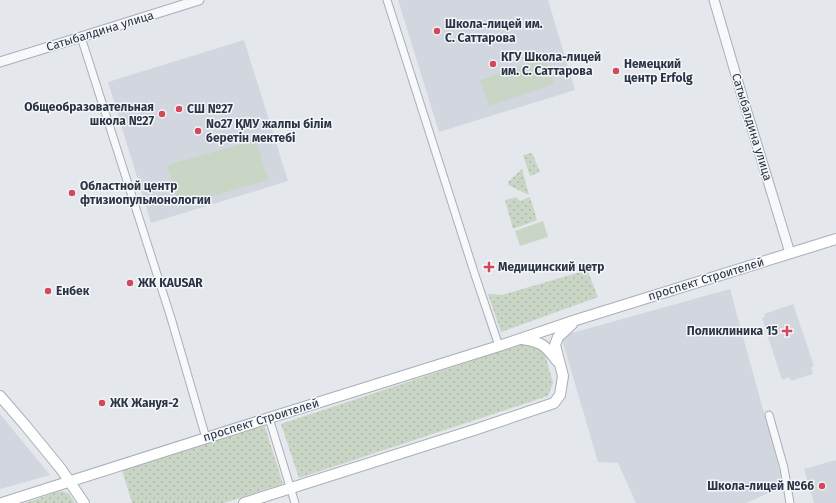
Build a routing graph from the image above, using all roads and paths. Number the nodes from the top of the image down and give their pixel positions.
1 (199, 0) edge
2 (387, 0) edge
3 (714, 0) edge
4 (81, 37) junction
5 (0, 62) edge
6 (836, 239) edge
7 (790, 253) junction
8 (576, 320) junction
9 (520, 339) junction
10 (499, 346) junction
11 (560, 365) junction
12 (0, 396) edge
13 (770, 415) dead end
14 (269, 418) junction
15 (206, 438) junction
16 (69, 482) junction
17 (291, 489) junction
18 (2, 503) edge
19 (84, 503) edge
20 (244, 503) edge
21 (295, 503) edge
22 (790, 503) edge

1 - 4 street, Сатыбалдина улица
2 - 10 street
3 - 7 street, Сатыбалдина улица
4 - 5 street, Сатыбалдина улица
4 - 15 street
6 - 7 main road, проспект Строителей
7 - 8 main road, проспект Строителей
8 - 9 main road, проспект Строителей
8 - 11 main road, проспект Строителей
9 - 10 main road, проспект Строителей
9 - 11 main road
10 - 14 main road, проспект Строителей
11 - 17 main road, проспект Строителей
12 - 16 main road
13 - 22 street
14 - 15 main road, проспект Строителей
14 - 17 street
15 - 16 main road, проспект Строителей
16 - 18 main road, проспект Строителей
16 - 19 main road
17 - 20 main road, проспект Строителей
17 - 21 street

